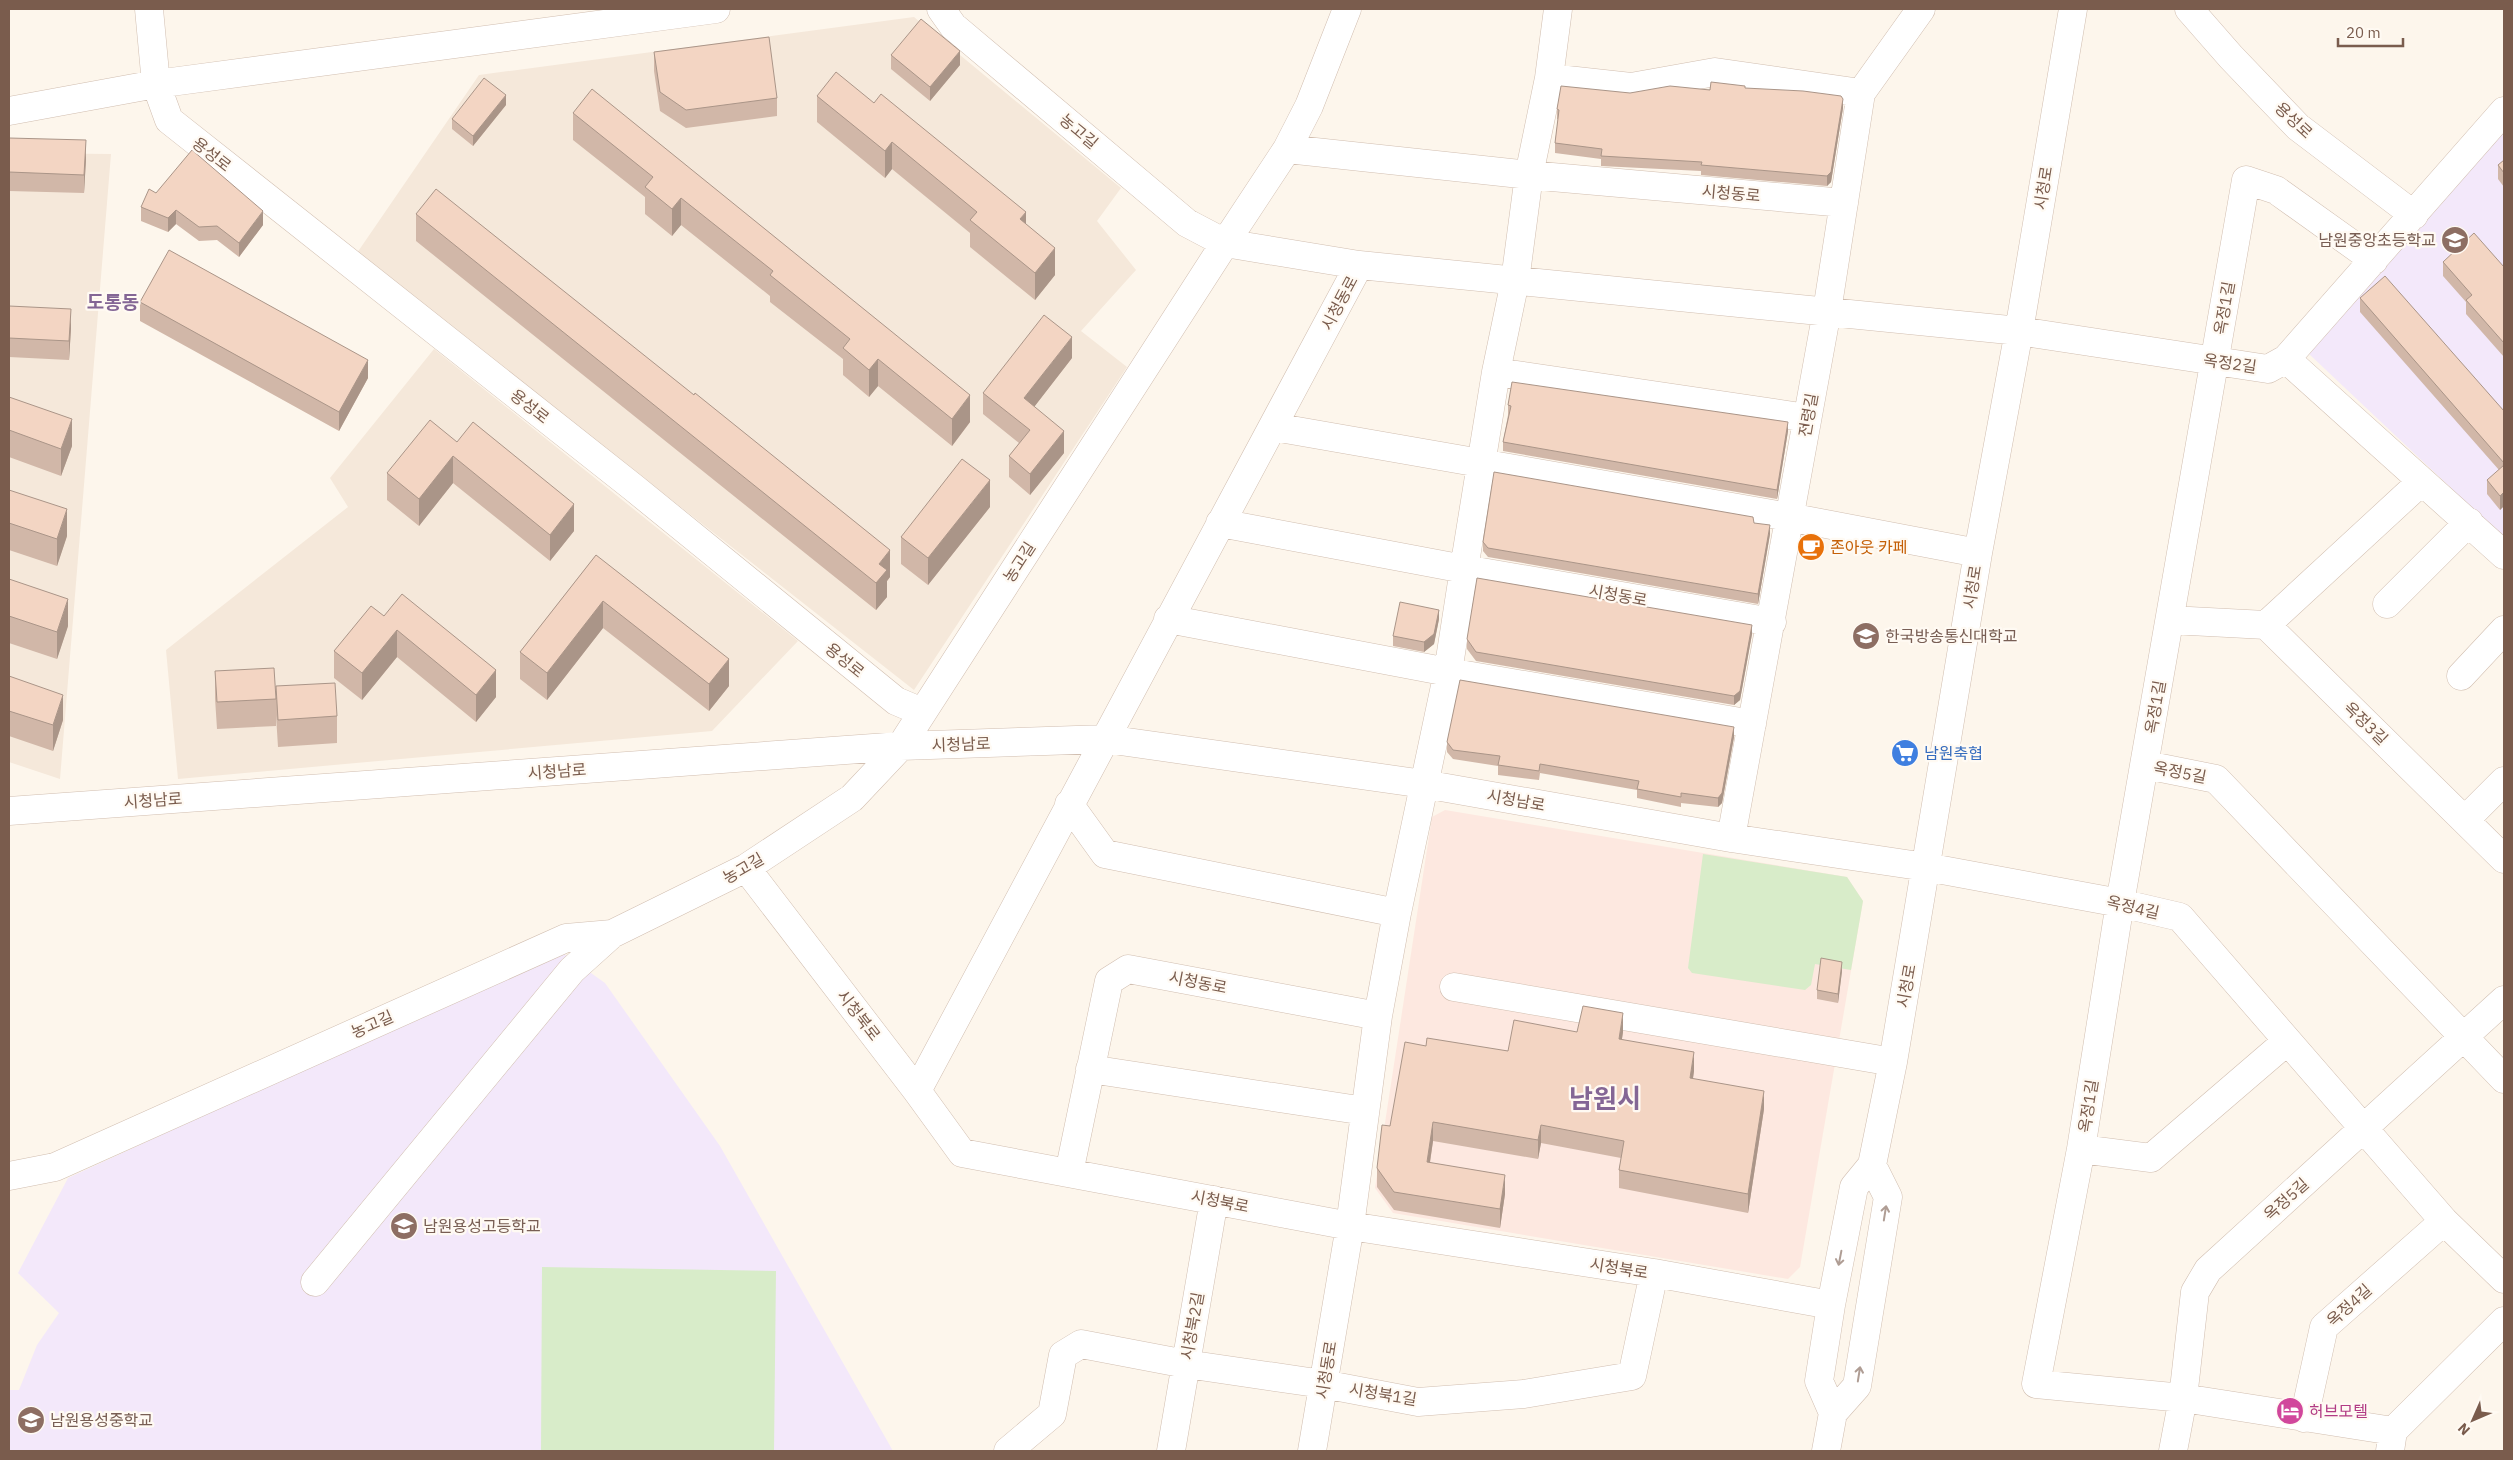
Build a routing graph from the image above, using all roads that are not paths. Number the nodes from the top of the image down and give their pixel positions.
1 (149, 9) edge
2 (716, 9) edge
3 (941, 9) edge
4 (1347, 9) edge
5 (1558, 9) edge
6 (1921, 9) edge
7 (2073, 9) edge
8 (2189, 9) edge
9 (689, 11) edge
10 (594, 17) edge
11 (1549, 78) junction
12 (156, 84) junction
13 (1861, 93) junction
14 (9, 111) edge
15 (2504, 111) edge
16 (1287, 149) junction
17 (1529, 176) junction
18 (1844, 202) junction
19 (2414, 215) junction
20 (1225, 243) junction
21 (2374, 260) junction
22 (1359, 265) junction
23 (1515, 281) junction
24 (1827, 311) junction
25 (2019, 331) junction
26 (2286, 359) junction
27 (2214, 361) junction
28 (1496, 372) junction
29 (1808, 418) junction
30 (1274, 427) junction
31 (1481, 463) junction
32 (2421, 482) junction
33 (1789, 517) junction
34 (2469, 522) junction
35 (1220, 523) junction
36 (1978, 552) junction
37 (2504, 555) edge
38 (1464, 568) junction
39 (2388, 604) dead end
40 (1168, 619) junction
41 (2170, 620) junction
42 (1772, 622) junction
43 (2266, 625) junction
44 (2504, 630) edge
45 (1448, 672) junction
46 (2462, 676) dead end
47 (922, 712) junction
48 (1752, 724) junction
49 (1106, 739) junction
50 (901, 746) junction
51 (2146, 765) junction
52 (2504, 781) edge
53 (1424, 784) junction
54 (1069, 804) junction
55 (9, 810) edge
56 (2465, 820) junction
57 (1731, 838) junction
58 (2504, 858) edge
59 (1926, 867) junction
60 (746, 868) junction
61 (2120, 903) junction
62 (1397, 913) junction
63 (612, 934) junction
64 (1454, 987) dead end
65 (2504, 1000) edge
66 (1378, 1016) junction
67 (2463, 1039) junction
68 (2286, 1042) junction
69 (1893, 1062) junction
70 (1090, 1069) junction
71 (2504, 1079) edge
72 (918, 1090) junction
73 (1365, 1112) junction
74 (2363, 1130) junction
75 (2081, 1149) junction
76 (1872, 1165) junction
77 (1069, 1174) junction
78 (9, 1176) edge
79 (1214, 1200) junction
80 (2444, 1221) junction
81 (1350, 1226) junction
82 (1654, 1273) junction
83 (2504, 1279) edge
84 (315, 1282) dead end
85 (1831, 1305) junction
86 (2504, 1321) edge
87 (1186, 1364) junction
88 (1324, 1384) junction
89 (2183, 1398) junction
90 (1833, 1413) junction
91 (2304, 1418) junction
92 (2392, 1441) edge
93 (1008, 1451) edge
94 (1171, 1451) edge
95 (1312, 1451) edge
96 (1826, 1451) edge
97 (2173, 1451) edge

1 - 12 street, 용성로
2 - 9 street
3 - 20 street, 농고길
4 - 16 street, 농고길
5 - 11 street, 시청동로
6 - 13 street, 전령길
7 - 25 street, 시청로
8 - 19 street, 용성로
9 - 10 street
10 - 12 street
11 - 13 street
11 - 17 street, 시청동로
12 - 14 street
12 - 47 street, 용성로
13 - 18 street, 전령길
15 - 19 street
16 - 17 street, 시청동로
16 - 20 street, 농고길
17 - 18 street, 시청동로
17 - 23 street, 시청동로
18 - 24 street, 전령길
19 - 21 street
20 - 22 street
20 - 47 street, 농고길
21 - 26 street
21 - 27 street, 옥정1길
22 - 23 street, 시청동로
22 - 30 street, 시청동로
23 - 24 street, 시청동로
23 - 28 street, 시청동로
24 - 25 street, 옥정2길
24 - 29 street, 전령길
25 - 27 street, 옥정2길
25 - 36 street, 시청로
26 - 27 street, 옥정2길
26 - 32 street
27 - 41 street, 옥정1길
28 - 29 street
28 - 31 street, 시청동로
29 - 33 street, 전령길
30 - 31 street
30 - 35 street, 시청동로
31 - 33 street
31 - 38 street, 시청동로
32 - 34 street
32 - 43 street
33 - 36 street
33 - 42 street, 전령길
34 - 37 street
34 - 39 street
35 - 38 street, 시청동로
35 - 40 street, 시청동로
36 - 59 street, 시청로
38 - 42 street, 시청동로
38 - 45 street, 시청동로
40 - 45 street
40 - 49 street, 시청동로
41 - 43 street
41 - 51 street, 옥정1길
42 - 48 street, 전령길
43 - 56 street, 옥정3길
44 - 46 street
45 - 48 street
45 - 53 street, 시청동로
47 - 50 street, 농고길
48 - 57 street, 전령길
49 - 50 street, 시청남로
49 - 53 street, 시청남로
49 - 54 street
50 - 55 street, 시청남로
50 - 60 street, 농고길
51 - 61 street, 옥정1길
51 - 67 street, 옥정5길
52 - 56 street
53 - 57 street, 시청남로
53 - 62 street, 시청동로
54 - 62 street
54 - 72 street
56 - 58 street, 옥정3길
57 - 59 street, 시청남로
59 - 61 street, 옥정4길
59 - 69 street, 시청로
60 - 63 street, 농고길
60 - 72 street, 시청북로
61 - 68 street, 옥정4길
61 - 75 street, 옥정1길
62 - 66 street, 시청동로
63 - 78 street, 농고길
63 - 84 street
64 - 69 street
65 - 67 street, 옥정5길
66 - 70 street, 시청동로
66 - 73 street, 시청동로
67 - 71 street, 옥정5길
67 - 74 street, 옥정5길
68 - 74 street, 옥정4길
68 - 75 street
69 - 76 street, 시청로
70 - 73 street
70 - 77 street, 시청동로
72 - 77 street, 시청북로
73 - 81 street, 시청동로
74 - 80 street, 옥정4길
74 - 89 street, 옥정5길
75 - 89 street, 옥정1길
76 -> 85 street, 시청로
90 -> 76 street
77 - 79 street, 시청북로
79 - 81 street, 시청북로
79 - 87 street, 시청북2길
80 - 83 street, 옥정4길
80 - 91 street, 옥정4길
81 - 82 street, 시청북로
81 - 88 street, 시청동로
82 - 85 street, 시청북로
82 - 88 street, 시청북1길
85 - 90 street, 시청로
86 - 92 street
87 - 88 street, 시청북1길
87 - 93 street, 시청북1길
87 - 94 street, 시청북2길
88 - 95 street, 시청동로
89 - 91 street
89 - 97 street, 옥정5길
90 - 96 street
91 - 92 street

